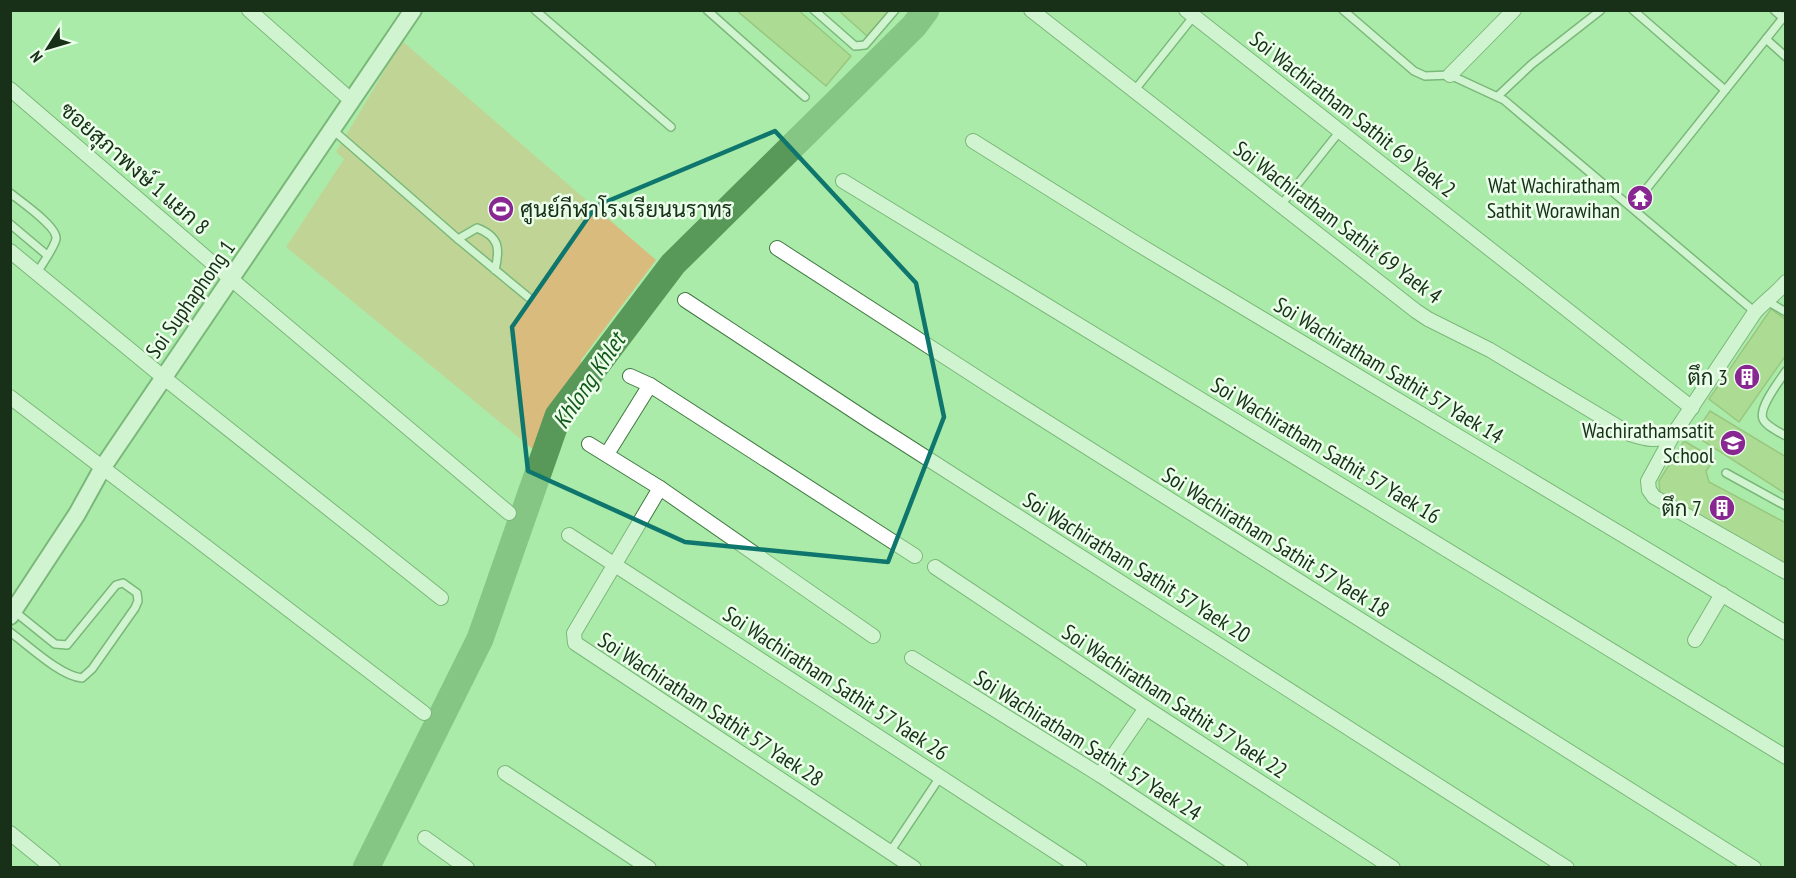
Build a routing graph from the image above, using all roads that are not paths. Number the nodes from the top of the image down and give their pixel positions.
1 (249, 10) edge
2 (413, 10) edge
3 (535, 10) edge
4 (706, 10) edge
5 (814, 10) edge
6 (895, 10) edge
7 (1031, 10) edge
8 (1343, 10) edge
9 (1514, 10) edge
10 (1601, 10) edge
11 (1633, 10) edge
12 (1774, 10) edge
13 (1190, 14) edge
14 (1784, 16) edge
15 (1766, 39) junction
16 (1785, 57) edge
17 (1450, 75) junction
18 (10, 89) edge
19 (1725, 90) junction
20 (1134, 91) junction
21 (1498, 96) junction
22 (805, 97) dead end
23 (352, 101) junction
24 (671, 127) dead end
25 (333, 130) junction
26 (1340, 131) junction
27 (973, 141) dead end
28 (843, 181) dead end
29 (10, 193) edge
30 (1281, 205) junction
31 (1632, 207) junction
32 (10, 224) edge
33 (458, 240) junction
34 (777, 248) dead end
35 (10, 251) edge
36 (47, 255) junction
37 (495, 270) junction
38 (37, 273) junction
39 (231, 279) junction
40 (1785, 282) edge
41 (528, 297) dead end
42 (686, 300) dead end
43 (1765, 300) junction
44 (1755, 312) junction
45 (1785, 312) edge
46 (1785, 371) edge
47 (630, 376) dead end
48 (163, 377) junction
49 (650, 385) junction
50 (10, 397) edge
51 (1692, 408) junction
52 (1674, 435) junction
53 (1785, 436) edge
54 (589, 444) dead end
55 (607, 454) junction
56 (103, 467) junction
57 (1726, 473) dead end
58 (660, 488) junction
59 (1785, 506) edge
60 (509, 513) dead end
61 (569, 535) dead end
62 (915, 556) dead end
63 (616, 565) junction
64 (935, 567) dead end
65 (1785, 572) edge
66 (1722, 594) junction
67 (441, 597) dead end
68 (12, 614) edge
69 (10, 632) edge
70 (1785, 633) edge
71 (873, 636) dead end
72 (1695, 640) dead end
73 (912, 658) dead end
74 (1146, 708) junction
75 (424, 713) dead end
76 (1785, 757) edge
77 (504, 773) dead end
78 (1100, 775) junction
79 (941, 776) junction
80 (10, 833) edge
81 (424, 838) dead end
82 (890, 852) junction
83 (53, 867) edge
84 (467, 867) edge
85 (649, 867) edge
86 (914, 867) edge
87 (1080, 867) edge
88 (1241, 867) edge
89 (1394, 867) edge
90 (1567, 867) edge
91 (1754, 867) edge

1 - 23 street
2 - 23 street, Soi Suphaphong 1
3 - 24 lane
4 - 22 lane
5 - 6 lane
7 - 20 street, Soi Wachiratham Sathit 69 Yaek 4
8 - 17 lane
9 - 17 street
10 - 21 lane
11 - 19 lane
12 - 14 lane
13 - 20 lane
13 - 26 street, Soi Wachiratham Sathit 69 Yaek 2
14 - 15 lane
15 - 16 lane
15 - 19 lane
17 - 21 lane
18 - 39 street, ซอยสุภาพงษ์ 1 แยก 8
19 - 31 lane
20 - 30 street, Soi Wachiratham Sathit 69 Yaek 4
21 - 31 lane
23 - 25 street, Soi Suphaphong 1
25 - 33 lane
25 - 39 street, Soi Suphaphong 1
26 - 30 lane
26 - 51 street, Soi Wachiratham Sathit 69 Yaek 2
27 - 66 street, Soi Wachiratham Sathit 57 Yaek 14
28 - 76 street, Soi Wachiratham Sathit 57 Yaek 16
29 - 36 lane
30 - 52 street, Soi Wachiratham Sathit 69 Yaek 4
31 - 44 lane
32 - 36 lane
33 - 37 lane
33 - 37 lane
34 - 91 street, Soi Wachiratham Sathit 57 Yaek 18
35 - 38 street
36 - 38 lane
37 - 41 lane
38 - 48 street
39 - 48 street, Soi Suphaphong 1
39 - 60 street, ซอยสุภาพงษ์ 1 แยก 8
40 - 43 street
42 - 90 street, Soi Wachiratham Sathit 57 Yaek 20
43 - 44 street
43 - 45 lane
44 - 51 street
46 - 53 lane
47 - 49 street
48 - 56 street, Soi Suphaphong 1
48 - 67 street
49 - 55 street
49 - 62 street
50 - 56 street
51 - 52 street
52 - 65 street
54 - 55 street
55 - 58 street
56 - 68 street, Soi Suphaphong 1
56 - 75 street
57 - 59 lane
58 - 63 street, Soi Wachiratham Sathit 57 Yaek 28
58 - 71 street
61 - 63 street, Soi Wachiratham Sathit 57 Yaek 26
63 - 79 street, Soi Wachiratham Sathit 57 Yaek 26
63 - 82 street, Soi Wachiratham Sathit 57 Yaek 28
64 - 74 street, Soi Wachiratham Sathit 57 Yaek 22
66 - 70 street, Soi Wachiratham Sathit 57 Yaek 14
66 - 72 street
68 - 69 lane
73 - 78 street, Soi Wachiratham Sathit 57 Yaek 24
74 - 78 street
74 - 89 street, Soi Wachiratham Sathit 57 Yaek 22
77 - 85 street
78 - 88 street, Soi Wachiratham Sathit 57 Yaek 24
79 - 82 lane
79 - 87 street, Soi Wachiratham Sathit 57 Yaek 26
80 - 83 street
81 - 84 street
82 - 86 street, Soi Wachiratham Sathit 57 Yaek 28

